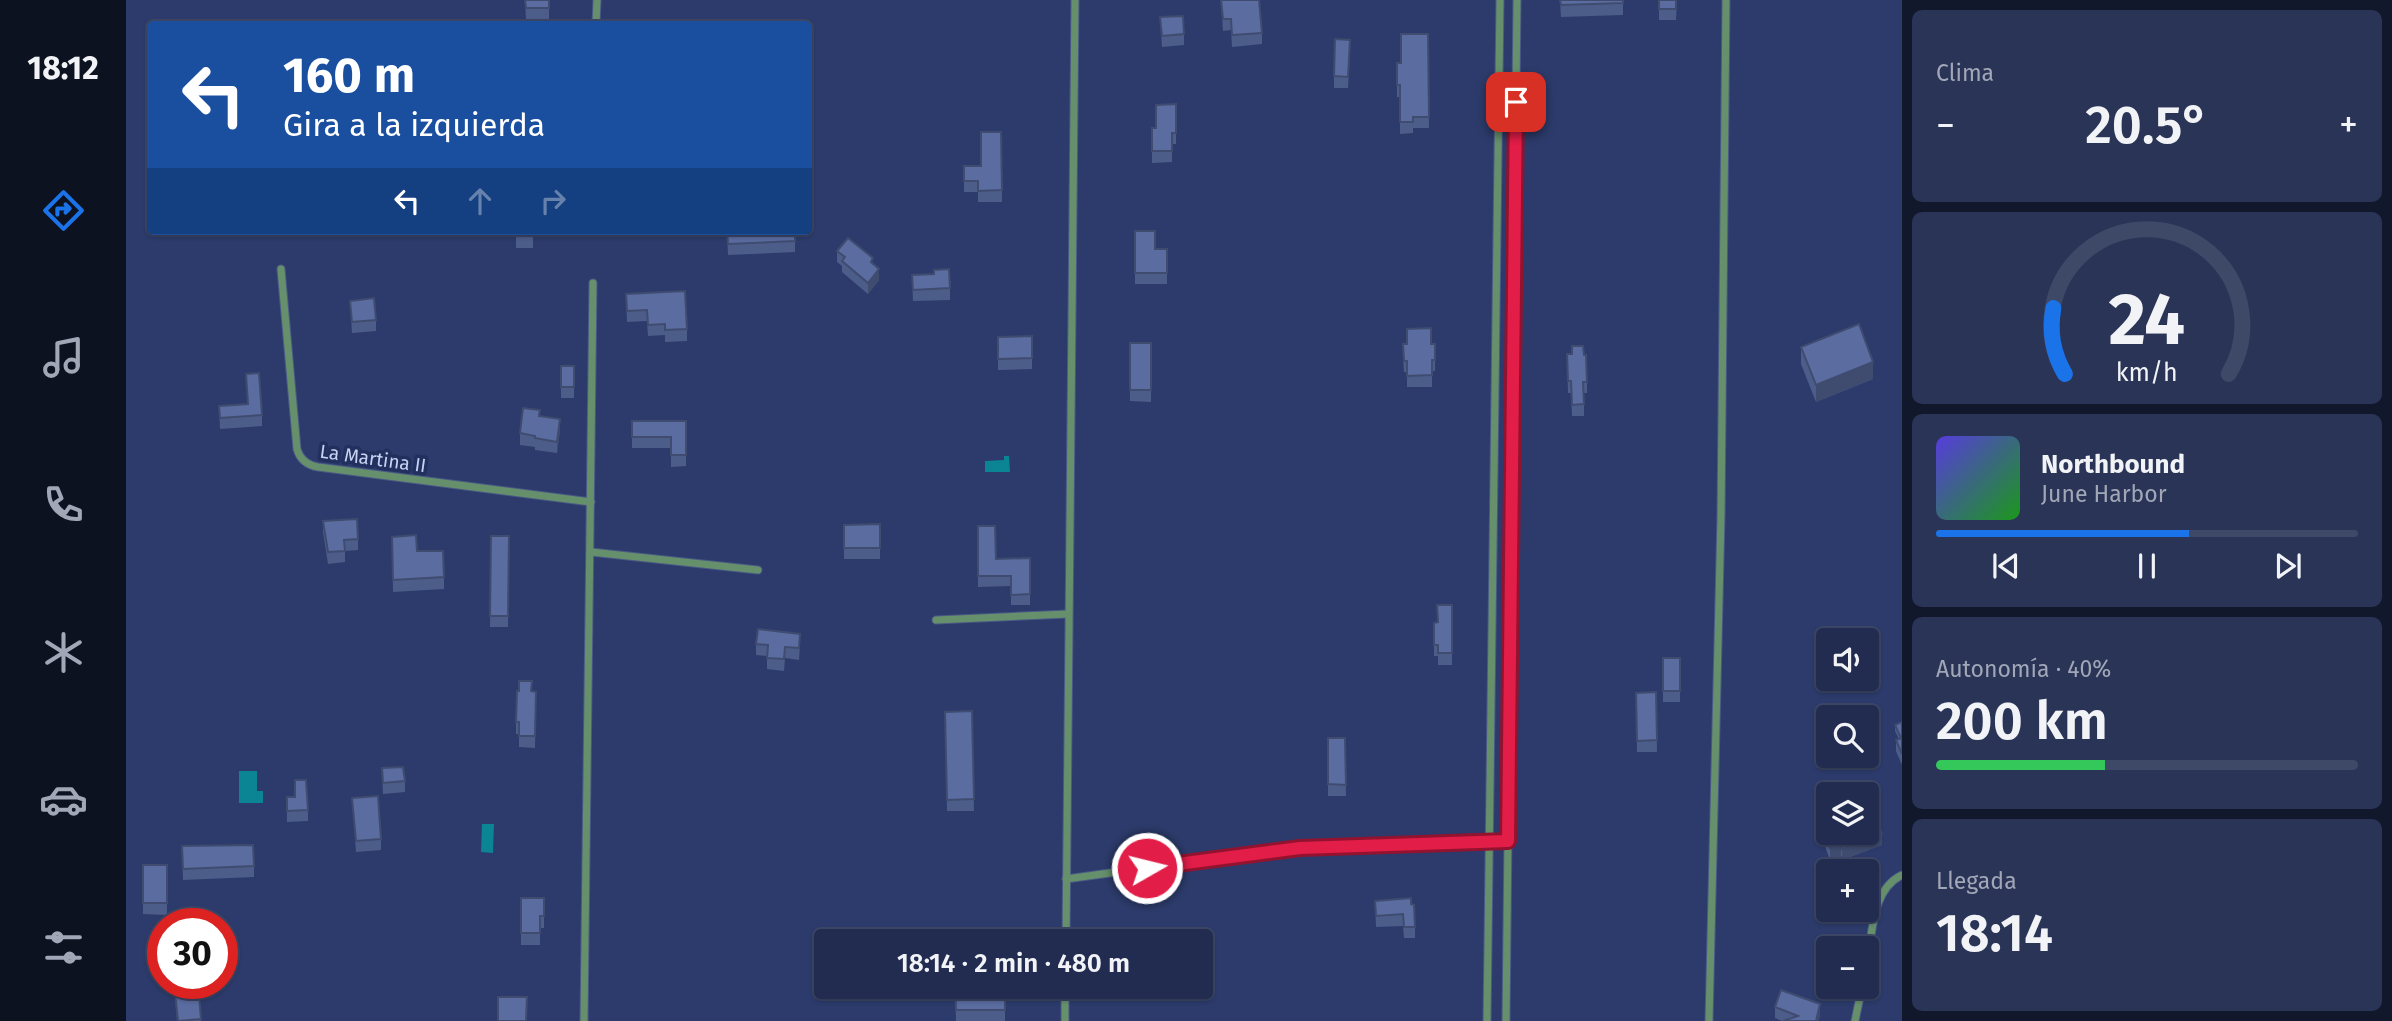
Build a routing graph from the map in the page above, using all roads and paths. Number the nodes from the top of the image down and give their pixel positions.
1 (597, 0) edge
2 (1075, 0) edge
3 (1500, 0) edge
4 (1517, 0) edge
5 (1726, 0) edge
6 (596, 21) edge
7 (281, 269) dead end
8 (593, 284) dead end
9 (592, 502) junction
10 (591, 552) junction
11 (758, 570) dead end
12 (1068, 614) junction
13 (936, 620) dead end
14 (1508, 841) junction
15 (1490, 842) junction
16 (1902, 875) edge
17 (1066, 879) junction
18 (1066, 929) edge
19 (1872, 936) edge
20 (1065, 999) edge
21 (1860, 999) edge
22 (584, 1021) edge
23 (1065, 1021) edge
24 (1487, 1021) edge
25 (1506, 1021) edge
26 (1709, 1021) edge
27 (1855, 1021) edge

1 - 6 street
2 - 12 street
3 - 15 street
4 - 14 street
5 - 26 street
7 - 9 street, La Martina II
8 - 9 street
9 - 10 street
10 - 11 street
10 - 22 street
12 - 13 street
12 - 17 street
14 - 15 street
14 - 25 street
15 - 17 street
15 - 24 street
16 - 19 street
17 - 18 street
20 - 23 street
21 - 27 street

